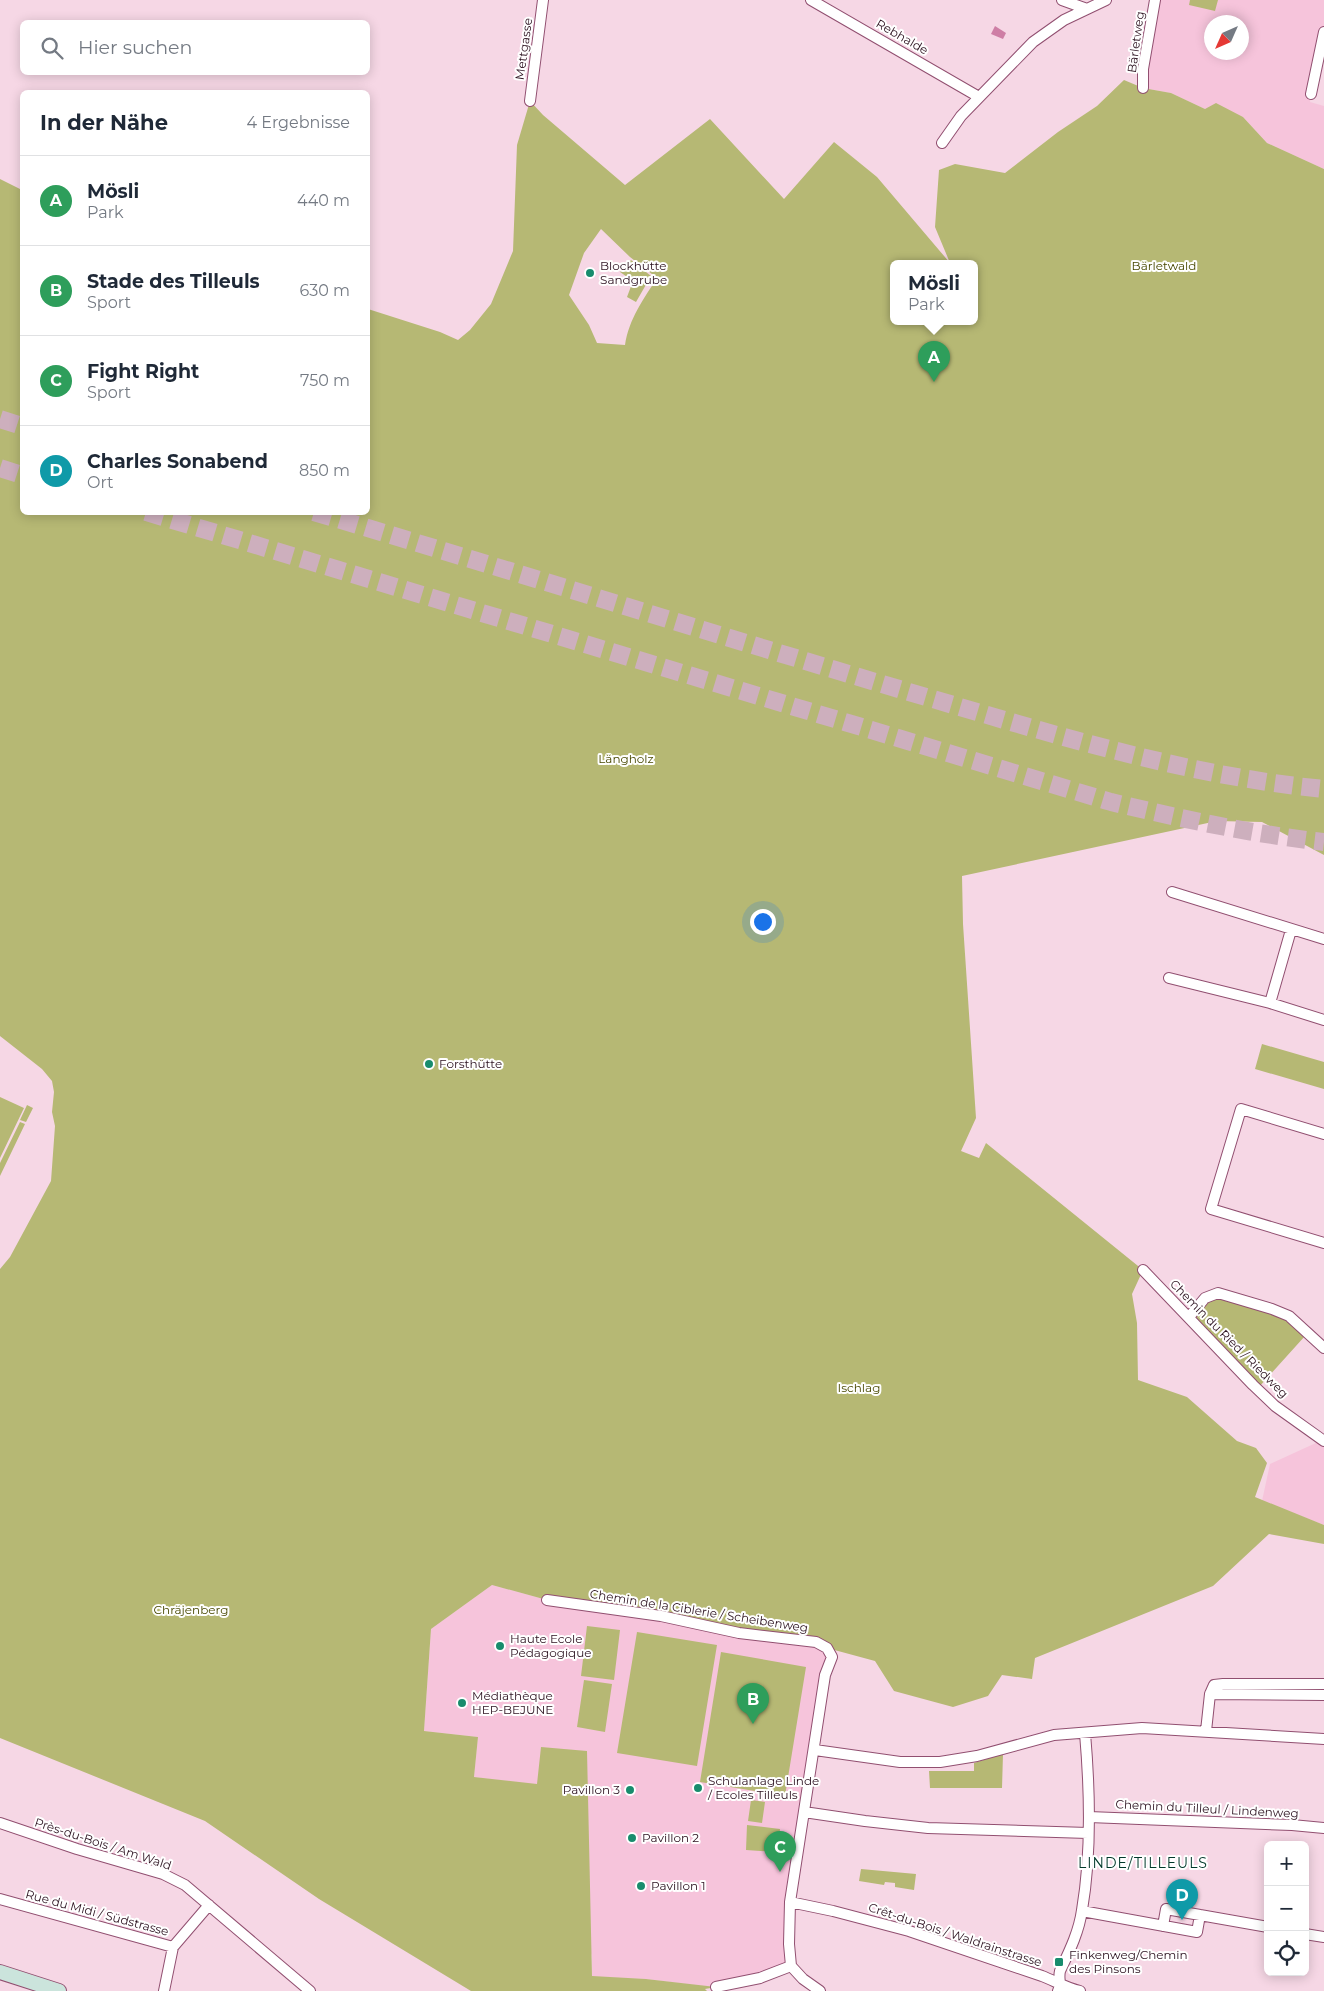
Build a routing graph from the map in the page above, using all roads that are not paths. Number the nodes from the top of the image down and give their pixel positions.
1 (543, 0) edge
2 (811, 0) edge
3 (1062, 0) edge
4 (1106, 0) edge
5 (1155, 0) edge
6 (1087, 9) junction
7 (1324, 32) edge
8 (1143, 88) dead end
9 (1311, 94) dead end
10 (979, 97) junction
11 (530, 101) dead end
12 (942, 143) dead end
13 (1172, 892) dead end
14 (1291, 930) junction
15 (1324, 939) edge
16 (1168, 978) dead end
17 (1270, 1003) junction
18 (1324, 1020) edge
19 (1324, 1134) edge
20 (1324, 1243) edge
21 (1143, 1270) dead end
22 (1189, 1317) junction
23 (1324, 1348) edge
24 (1324, 1440) edge
25 (546, 1600) dead end
26 (1324, 1684) edge
27 (1210, 1694) junction
28 (1324, 1695) edge
29 (1206, 1731) junction
30 (1085, 1733) junction
31 (1324, 1739) edge
32 (815, 1750) junction
33 (804, 1812) junction
34 (1089, 1817) junction
35 (0, 1823) edge
36 (1324, 1828) edge
37 (1088, 1833) junction
38 (0, 1899) edge
39 (790, 1902) junction
40 (210, 1905) junction
41 (1082, 1911) junction
42 (1200, 1915) junction
43 (1163, 1926) junction
44 (1264, 1926) edge
45 (1309, 1935) edge
46 (1324, 1937) edge
47 (174, 1946) junction
48 (791, 1966) junction
49 (0, 1972) edge
50 (716, 1987) dead end
51 (1059, 1987) edge
52 (59, 1991) edge
53 (164, 1991) edge
54 (310, 1991) edge
55 (820, 1991) edge
56 (1080, 1991) edge

1 - 11 street, Mettgasse
2 - 10 street, Rebhalde
3 - 6 street
4 - 6 street
5 - 8 street, Bärletweg
6 - 10 street
7 - 9 street
10 - 12 street
13 - 14 street
14 - 15 street
14 - 17 street
16 - 17 street
17 - 18 street
19 - 20 street
21 - 22 street, Chemin du Ried / Riedweg
22 - 23 street
22 - 24 street, Chemin du Ried / Riedweg
25 - 32 street, Chemin de la Ciblerie / Scheibenweg
26 - 27 street
27 - 28 street
27 - 29 street
29 - 30 street
29 - 31 street
30 - 32 street
30 - 34 street
32 - 33 street, Chemin de la Ciblerie / Scheibenweg
33 - 37 street
33 - 39 street, Chemin de la Ciblerie / Scheibenweg
34 - 36 street, Chemin du Tilleul / Lindenweg
34 - 37 street
35 - 40 street, Près-du-Bois / Am Wald
37 - 41 street
38 - 47 street, Rue du Midi / Südstrasse
39 - 48 street, Chemin de la Ciblerie / Scheibenweg
39 - 51 street, Crêt-du-Bois / Waldrainstrasse
40 - 47 street
40 - 54 street, Près-du-Bois / Am Wald
41 - 43 street
41 - 51 street
42 - 43 street
42 - 43 street
42 - 44 street
45 - 46 street
47 - 53 street, Rue du Midi / Südstrasse
48 - 50 street
48 - 55 street
49 - 52 main road
51 - 56 street, Crêt-du-Bois / Waldrainstrasse

